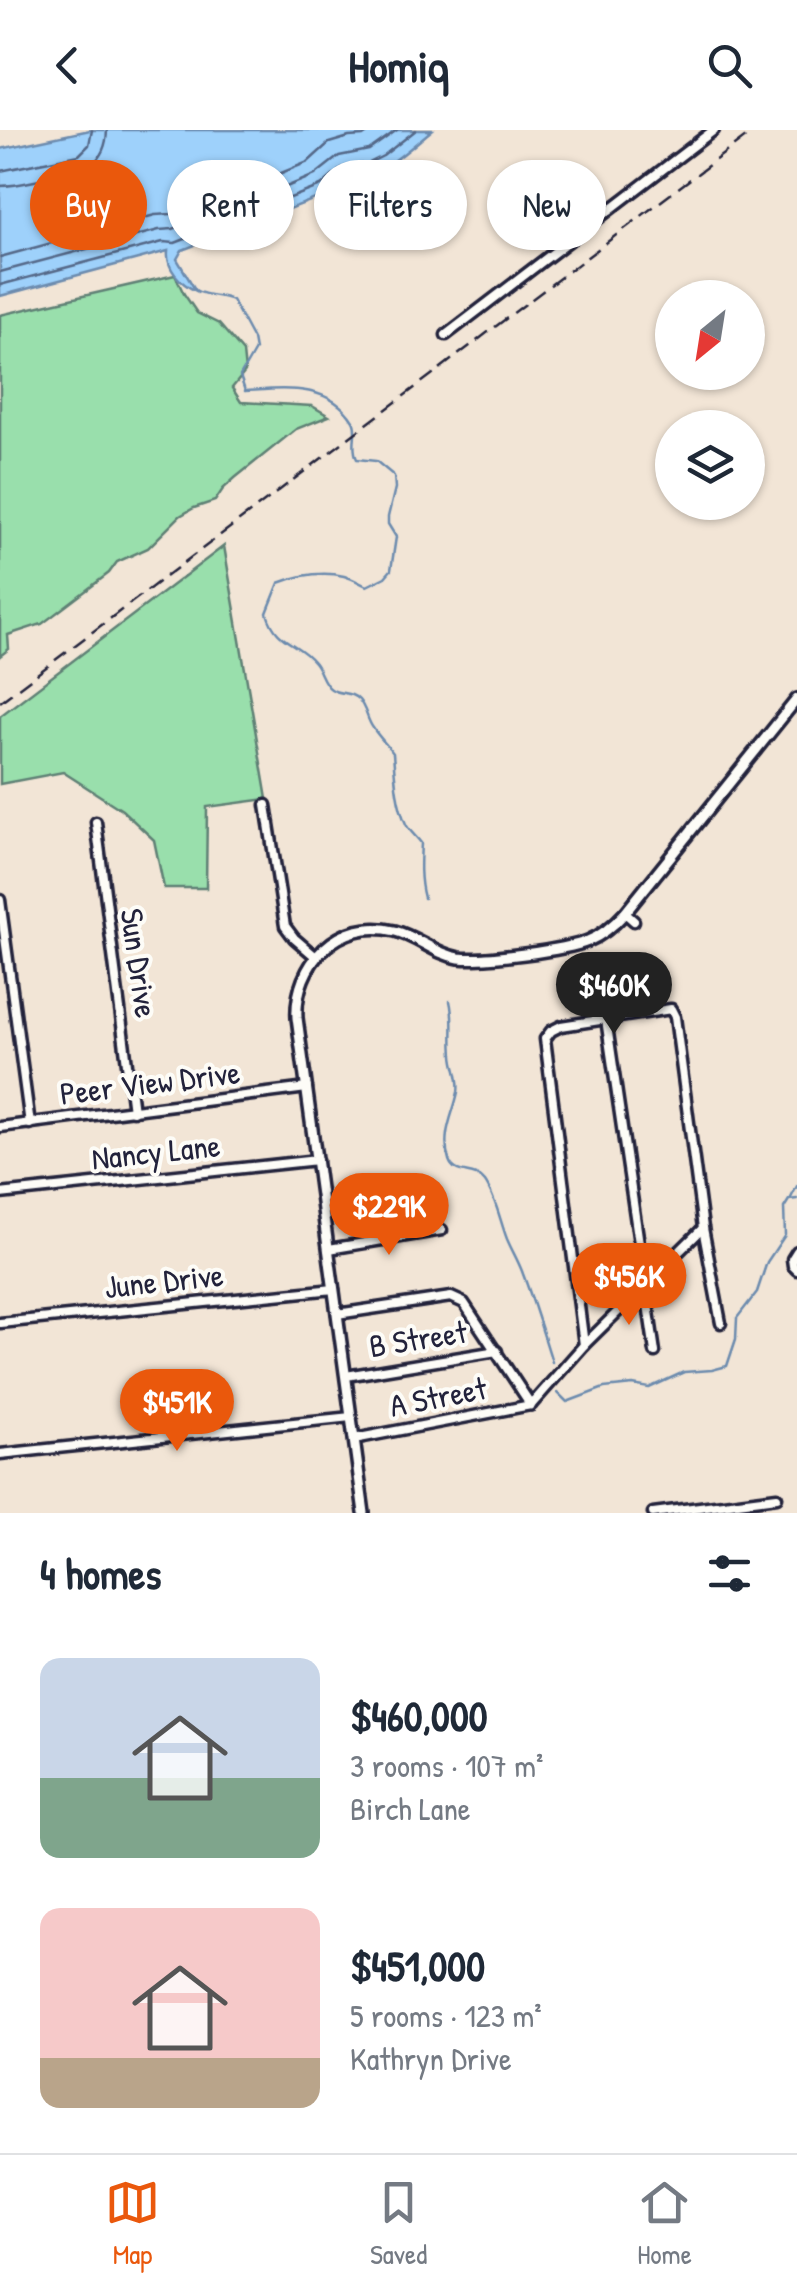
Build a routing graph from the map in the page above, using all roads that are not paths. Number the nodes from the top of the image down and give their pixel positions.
1 (714, 130) edge
2 (446, 336) dead end
3 (797, 699) edge
4 (266, 805) dead end
5 (96, 822) dead end
6 (0, 900) edge
7 (316, 957) junction
8 (606, 1019) junction
9 (306, 1088) junction
10 (133, 1111) junction
11 (30, 1124) junction
12 (0, 1128) edge
13 (316, 1160) junction
14 (0, 1194) edge
15 (703, 1228) junction
16 (442, 1230) dead end
17 (329, 1249) junction
18 (797, 1251) edge
19 (797, 1270) edge
20 (644, 1287) junction
21 (334, 1289) junction
22 (338, 1314) junction
23 (721, 1323) dead end
24 (0, 1324) edge
25 (584, 1345) junction
26 (498, 1351) junction
27 (654, 1352) dead end
28 (346, 1376) junction
29 (531, 1405) junction
30 (351, 1417) junction
31 (354, 1438) junction
32 (0, 1454) edge
33 (777, 1497) dead end
34 (364, 1513) edge
35 (653, 1513) edge

1 - 2 street
3 - 7 street
4 - 7 street
5 - 10 street, Sun Drive
6 - 11 street
7 - 9 street
8 - 15 street
8 - 20 street
8 - 25 street
9 - 10 street, Peer View Drive
9 - 13 street
10 - 11 street, Peer View Drive
11 - 12 street, Peer View Drive
13 - 14 street, Nancy Lane
13 - 17 street
15 - 20 street
15 - 23 street
16 - 17 street
17 - 21 street
18 - 19 street
20 - 25 street
20 - 27 street
21 - 22 street
21 - 24 street, June Drive
22 - 26 street
22 - 28 street
25 - 29 street
26 - 28 street, B Street
26 - 29 street
28 - 30 street
29 - 31 street, A Street
30 - 31 street
30 - 32 street
31 - 34 street
33 - 35 street

